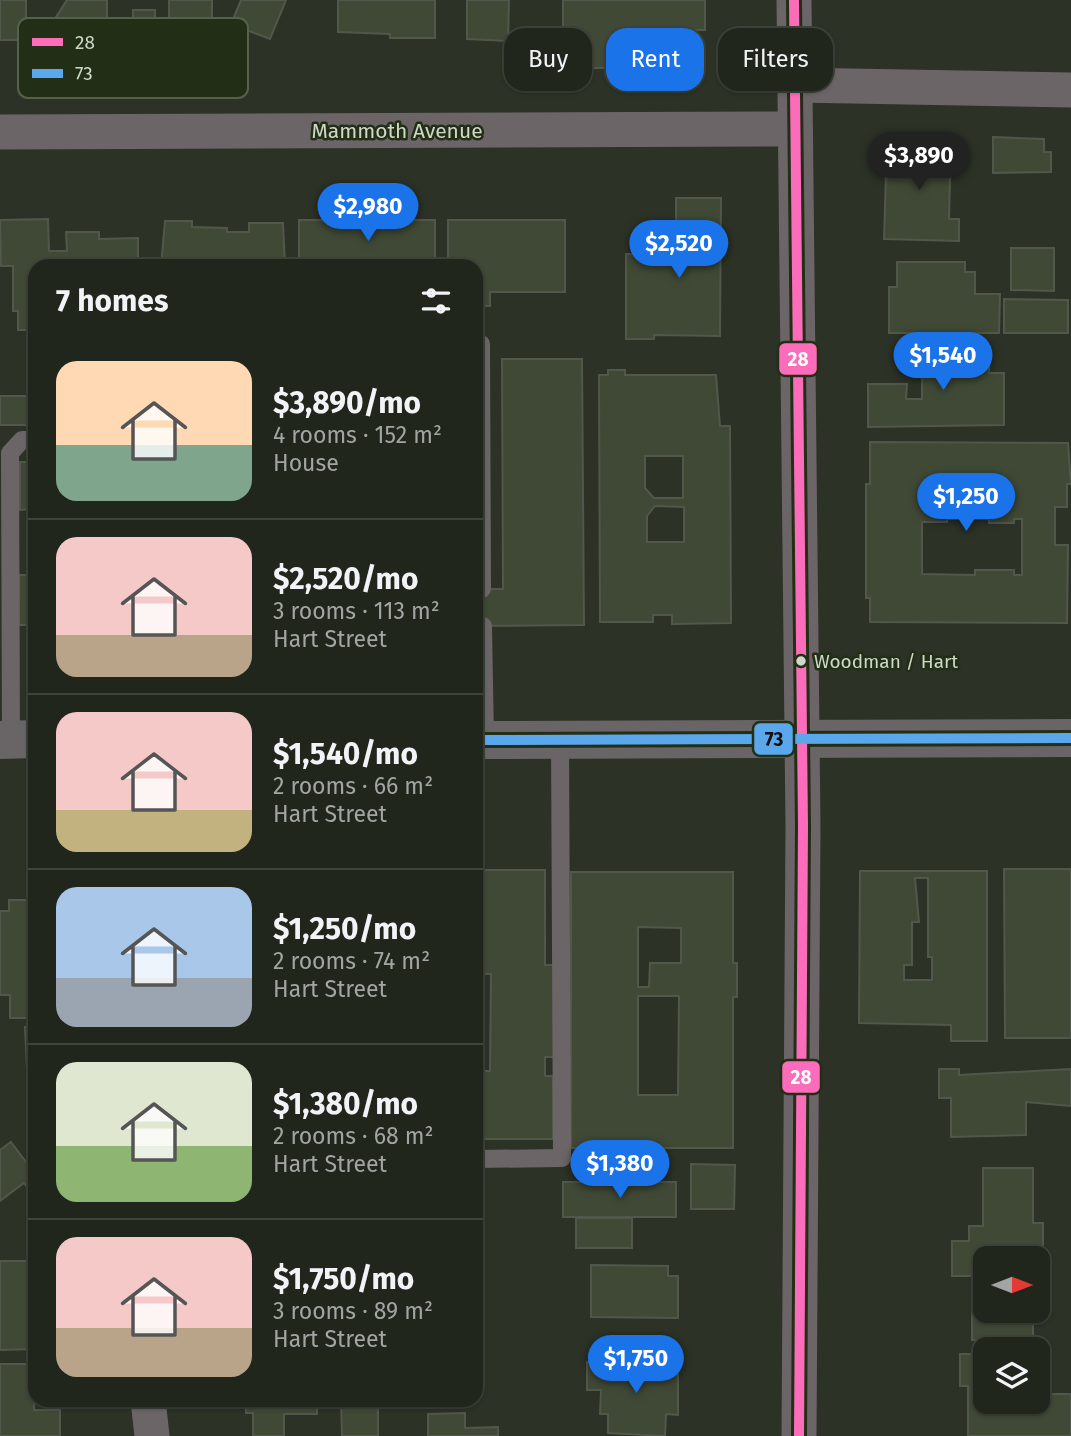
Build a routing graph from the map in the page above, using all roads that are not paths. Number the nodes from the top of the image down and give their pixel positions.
1 (794, 0) edge
2 (794, 28) edge
3 (833, 86) edge
4 (1071, 90) edge
5 (795, 91) edge
6 (795, 129) junction
7 (0, 132) edge
8 (28, 440) edge
9 (1071, 738) edge
10 (15, 739) edge
11 (483, 740) edge
12 (560, 740) junction
13 (801, 740) junction
14 (483, 1158) edge
15 (150, 1407) edge
16 (152, 1436) edge
17 (799, 1436) edge

1 - 2 street
3 - 4 street
5 - 6 street
6 - 7 street, Mammoth Avenue
6 - 13 street
8 - 10 lane
9 - 13 main road
11 - 12 main road
12 - 13 main road
12 - 14 lane
13 - 17 street
15 - 16 street

